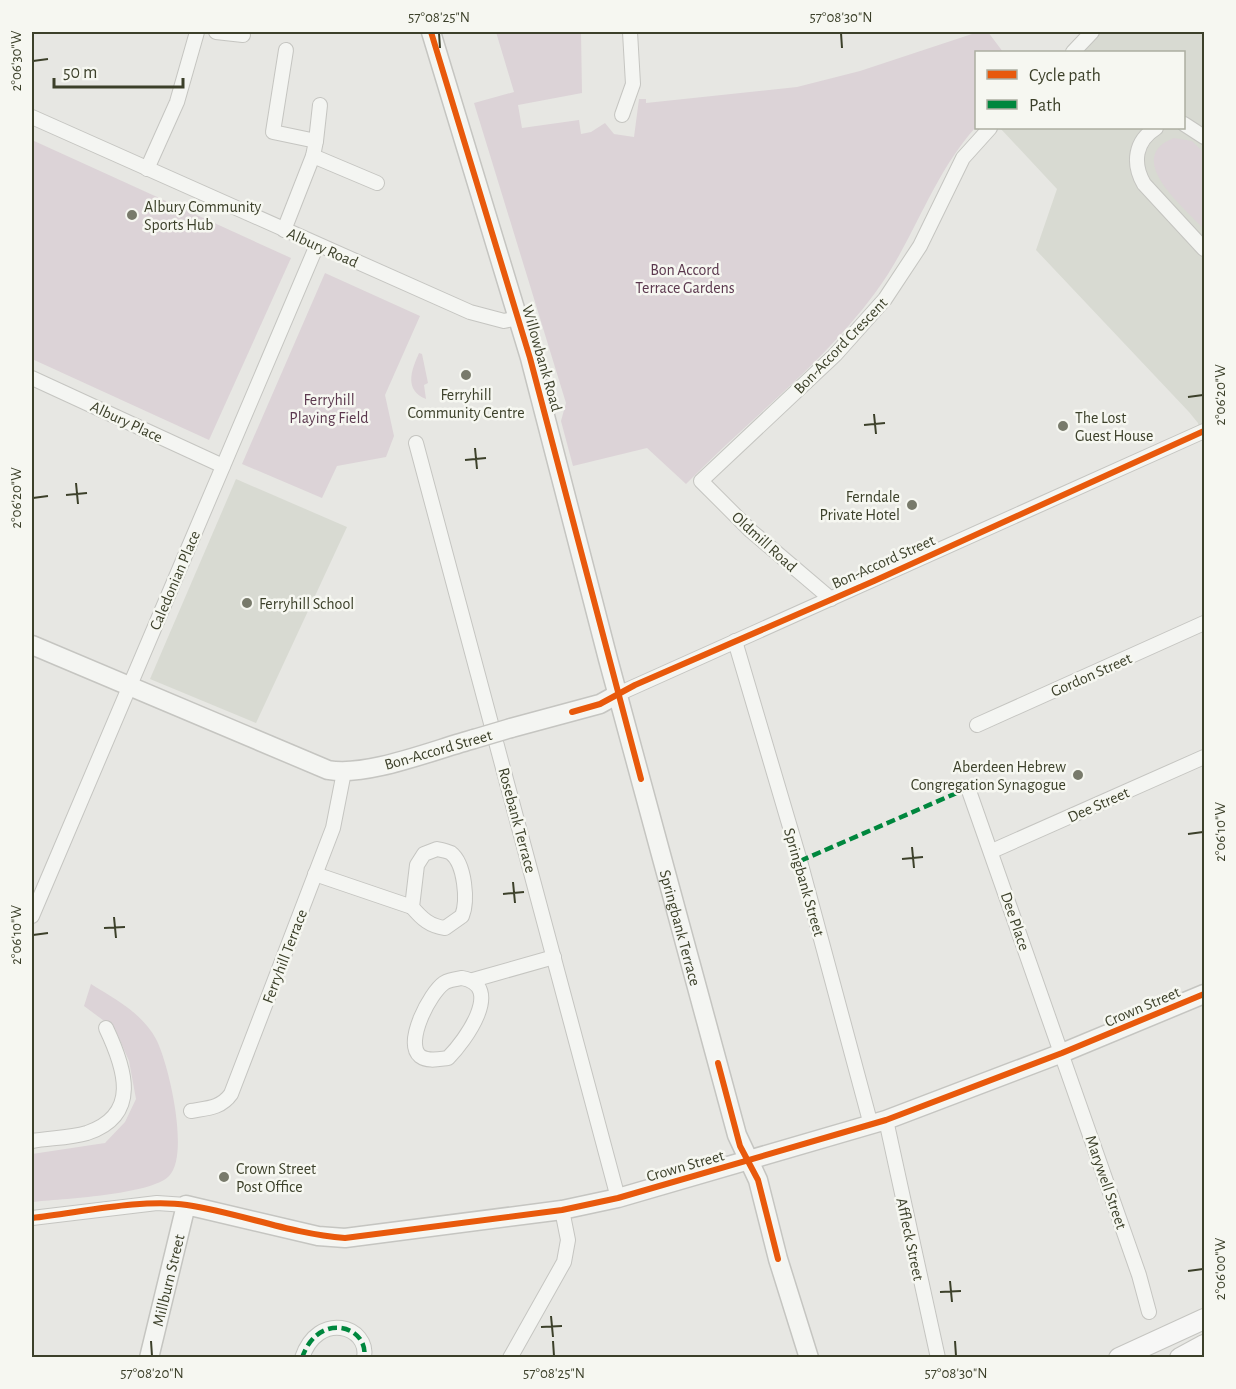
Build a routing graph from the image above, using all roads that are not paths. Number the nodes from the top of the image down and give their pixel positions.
1 (196, 32) edge
2 (216, 32) edge
3 (431, 32) edge
4 (630, 32) edge
5 (1092, 32) edge
6 (243, 35) dead end
7 (286, 50) dead end
8 (1075, 51) edge
9 (320, 105) dead end
10 (622, 115) dead end
11 (32, 117) edge
12 (1185, 125) edge
13 (989, 129) edge
14 (1150, 129) edge
15 (1204, 137) edge
16 (315, 141) junction
17 (313, 156) junction
18 (147, 169) junction
19 (377, 183) dead end
20 (284, 230) junction
21 (317, 245) junction
22 (1204, 249) edge
23 (518, 318) junction
24 (32, 378) edge
25 (1204, 431) edge
26 (416, 443) dead end
27 (223, 465) junction
28 (701, 481) joint
29 (831, 599) junction
30 (1204, 623) edge
31 (735, 641) junction
32 (32, 645) edge
33 (128, 686) junction
34 (618, 694) junction
35 (977, 725) dead end
36 (1204, 757) edge
37 (344, 772) junction
38 (968, 789) dead end
39 (992, 851) junction
40 (315, 874) junction
41 (412, 907) junction
42 (32, 916) edge
43 (555, 957) junction
44 (473, 980) junction
45 (1204, 994) edge
46 (106, 1028) dead end
47 (1062, 1053) junction
48 (191, 1111) dead end
49 (879, 1122) junction
50 (32, 1141) edge
51 (748, 1161) junction
52 (618, 1198) junction
53 (186, 1205) junction
54 (562, 1210) junction
55 (32, 1218) edge
56 (1149, 1312) dead end
57 (1204, 1319) edge
58 (1204, 1345) edge
59 (149, 1358) edge
60 (302, 1358) edge
61 (364, 1358) edge
62 (510, 1358) edge
63 (809, 1358) edge
64 (938, 1358) edge
65 (1119, 1358) edge
66 (1180, 1358) edge

1 - 18 street
2 - 6 street
3 - 23 street, Willowbank Road
4 - 10 street
5 - 8 street
7 - 16 street
9 - 16 street
11 - 18 street, Albury Road
12 - 15 street
13 - 28 street, Bon-Accord Crescent
14 - 22 street
16 - 17 street
17 - 19 street
17 - 20 street
18 - 20 street, Albury Road
20 - 21 street, Albury Road
21 - 23 street, Albury Road
21 - 27 street, Caledonian Place
23 - 34 street, Willowbank Road
24 - 27 street, Albury Place
25 - 29 street, Bon-Accord Street
26 - 43 street, Rosebank Terrace
27 - 33 street, Caledonian Place
28 - 29 street, Oldmill Road
29 - 31 street, Bon-Accord Street
30 - 35 street, Gordon Street
31 - 34 street, Bon-Accord Street
31 - 49 street, Springbank Street
32 - 33 street, Bon-Accord Street
33 - 37 street, Bon-Accord Street
33 - 42 street, Caledonian Place
34 - 37 street, Bon-Accord Street, bridge
34 - 51 street, Springbank Terrace
36 - 39 street, Dee Street
37 - 40 street, Ferryhill Terrace
38 - 39 street, Dee Place
39 - 47 street, Dee Place
40 - 41 street
40 - 48 street, Ferryhill Terrace
41 - 41 street
43 - 44 street
43 - 52 street, Rosebank Terrace
44 - 44 street
45 - 47 street, Crown Street
46 - 50 street
47 - 49 street, Crown Street
47 - 56 street, Marywell Street
49 - 51 street, Crown Street
49 - 64 street, Affleck Street
51 - 52 street, Crown Street
51 - 63 street, Springbank Terrace
52 - 54 street, Crown Street
53 - 54 street, Crown Street
53 - 55 street
53 - 59 street, Millburn Street
54 - 62 street
57 - 65 main road
58 - 66 main road
60 - 61 street

